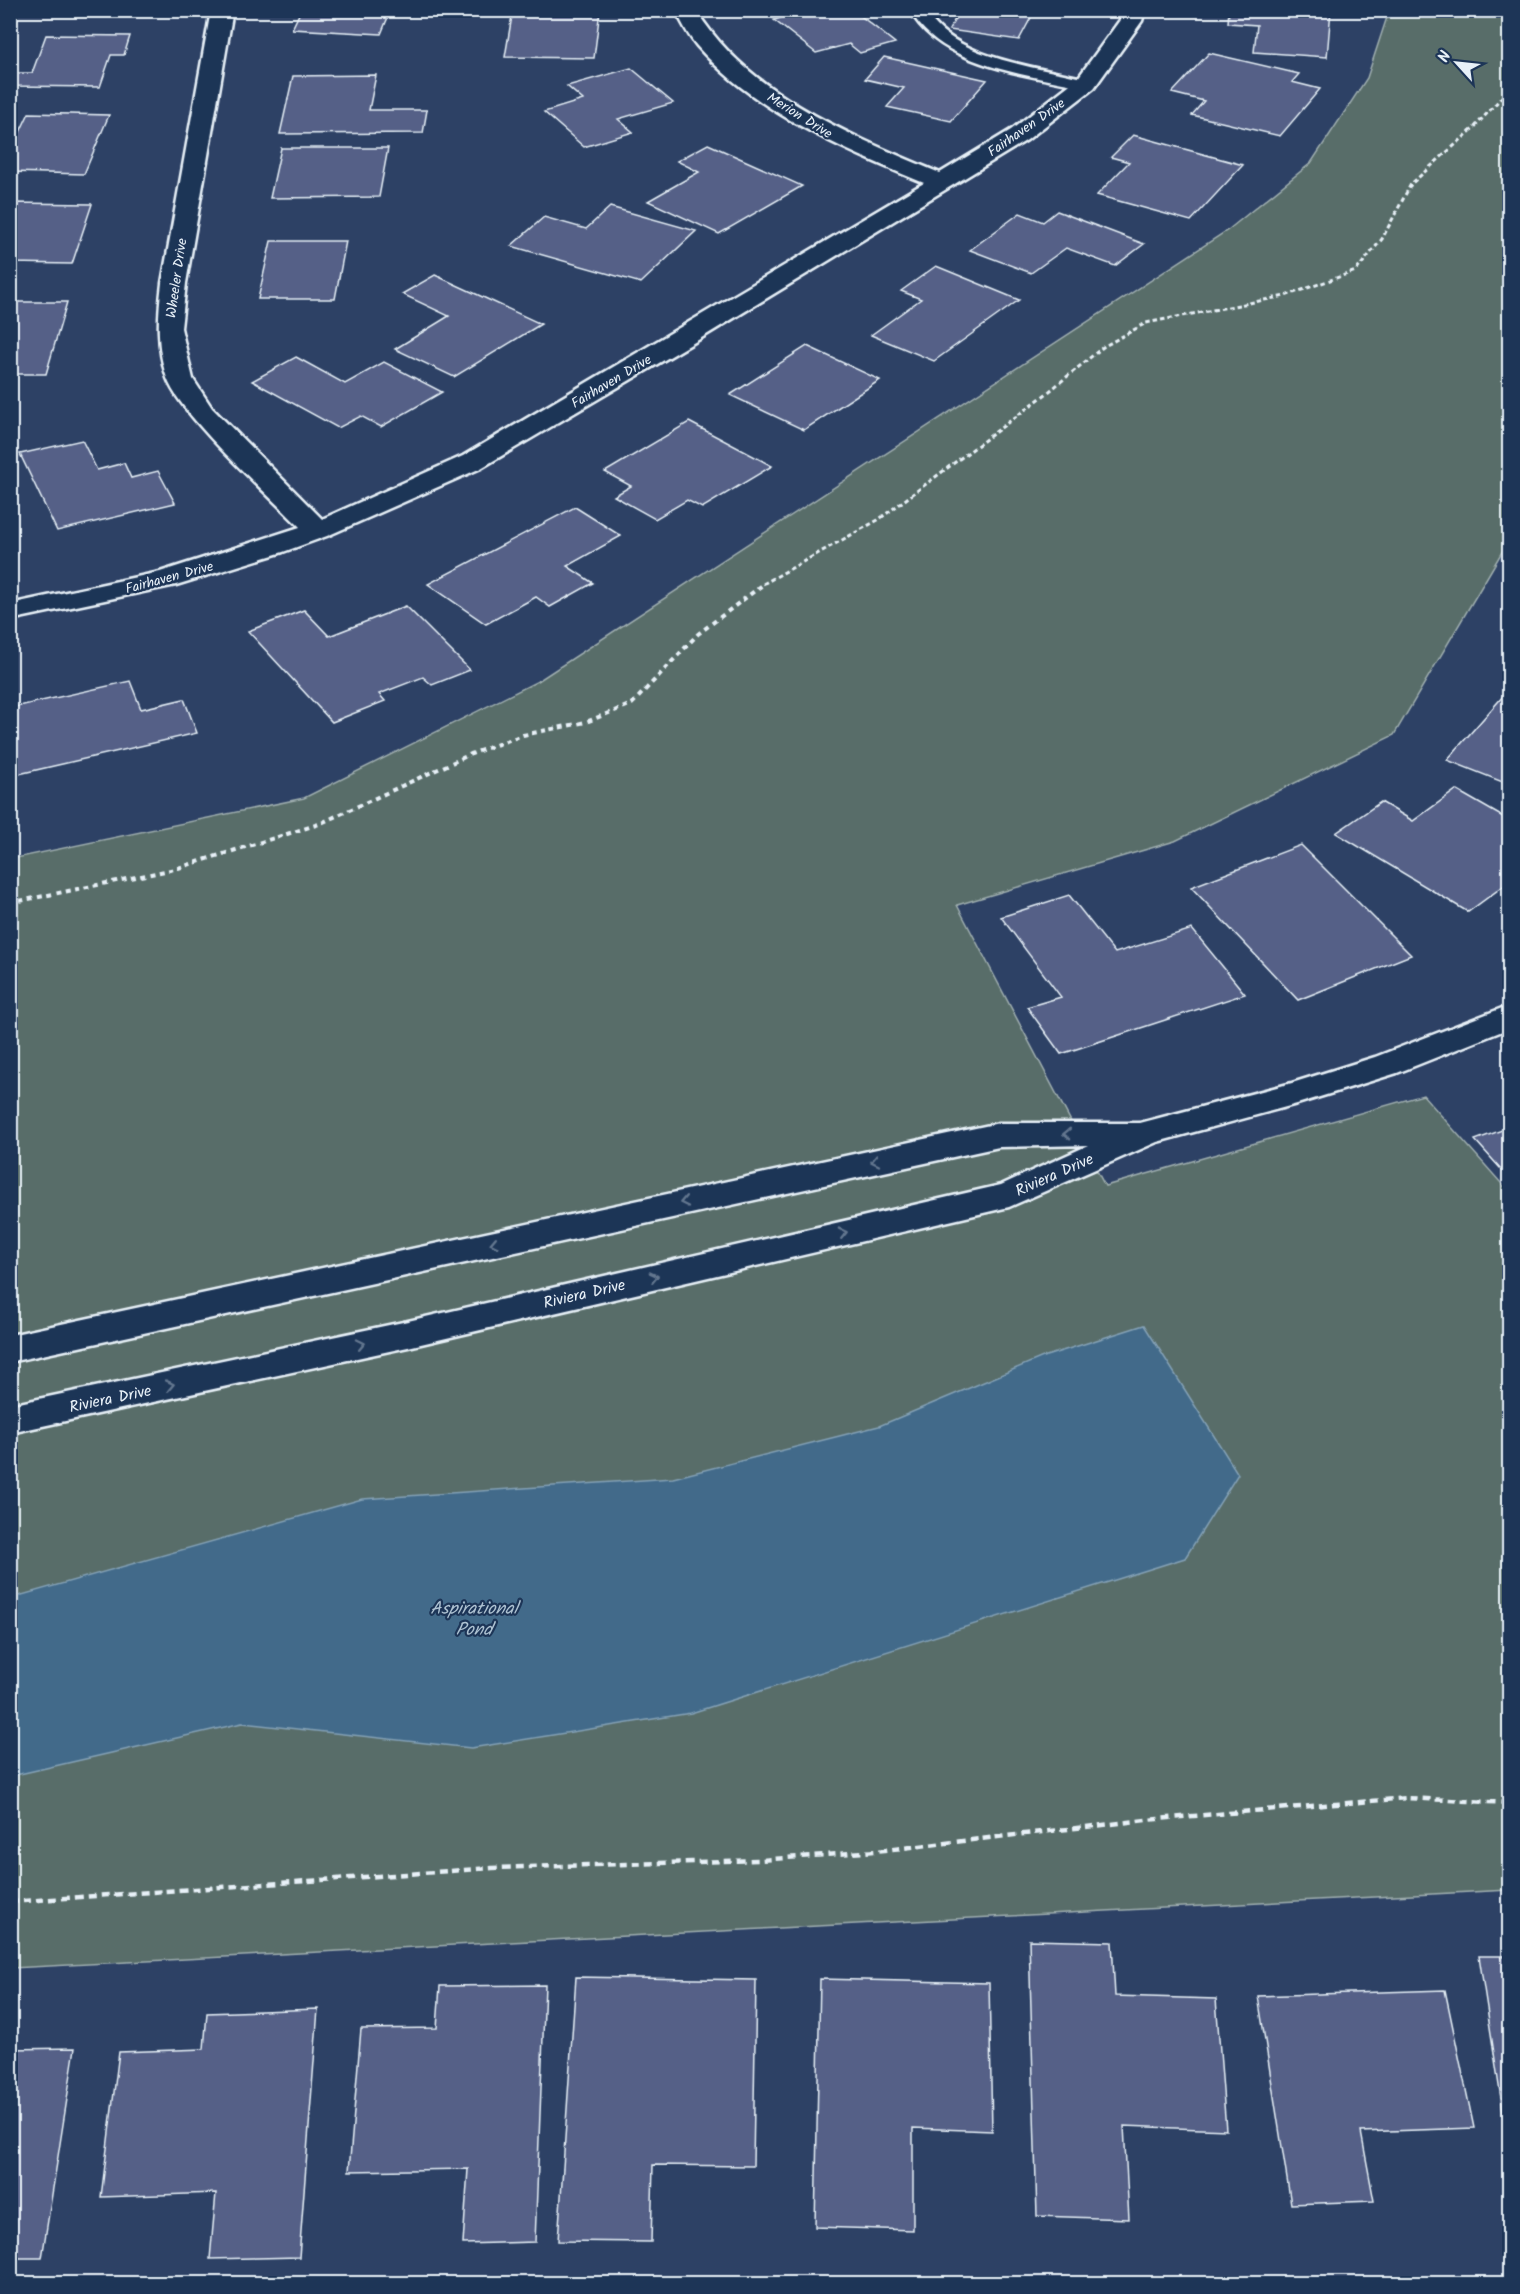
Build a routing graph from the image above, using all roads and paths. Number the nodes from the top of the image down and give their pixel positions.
1 (222, 10) edge
2 (685, 10) edge
3 (917, 10) edge
4 (1135, 10) edge
5 (1086, 83) junction
6 (1509, 88) edge
7 (942, 182) junction
8 (318, 530) junction
9 (10, 612) edge
10 (10, 903) edge
11 (1509, 1016) edge
12 (1147, 1133) junction
13 (10, 1349) edge
14 (10, 1419) edge
15 (1509, 1803) edge
16 (10, 1902) edge

1 - 8 street, Wheeler Drive
2 - 7 street, Merion Drive
3 - 5 lane
4 - 5 street, Fairhaven Drive
5 - 7 street, Fairhaven Drive
6 - 10 path
7 - 8 street, Fairhaven Drive
8 - 9 street, Fairhaven Drive
11 - 12 street, Riviera Drive
12 -> 13 street, Riviera Drive
14 -> 12 street, Riviera Drive
15 - 16 path

